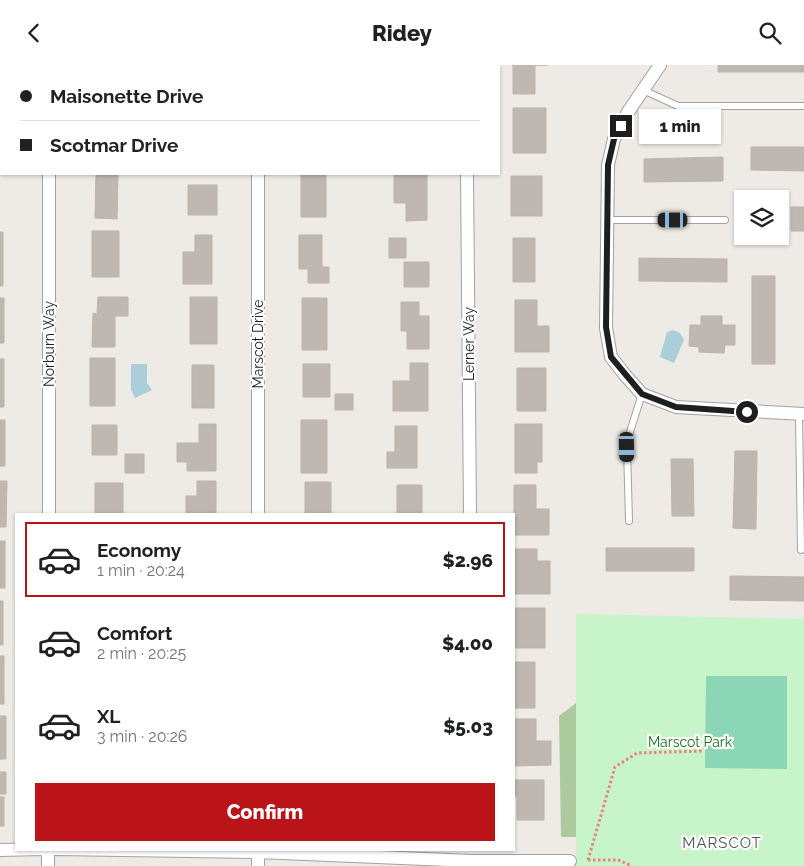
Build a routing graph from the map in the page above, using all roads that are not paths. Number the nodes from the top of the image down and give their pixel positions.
1 (660, 65) edge
2 (643, 90) junction
3 (804, 106) edge
4 (49, 175) edge
5 (258, 175) edge
6 (467, 175) edge
7 (608, 220) junction
8 (725, 220) dead end
9 (642, 394) junction
10 (801, 414) edge
11 (48, 513) edge
12 (258, 513) edge
13 (470, 513) edge
14 (628, 521) dead end
15 (802, 550) dead end
16 (0, 850) edge
17 (15, 850) edge
18 (48, 851) edge
19 (258, 851) edge
20 (472, 859) edge
21 (570, 861) road end
22 (48, 866) edge
23 (258, 866) edge

1 - 2 street
2 - 3 lane
2 - 7 street
4 - 11 street, Norburn Way
5 - 12 street, Marscot Drive
6 - 13 street, Lerner Way
7 - 8 lane
7 - 9 street
9 - 10 street
9 - 14 lane
10 - 15 lane
16 - 17 street
18 - 22 street
19 - 20 street
19 - 23 street
20 - 21 street

